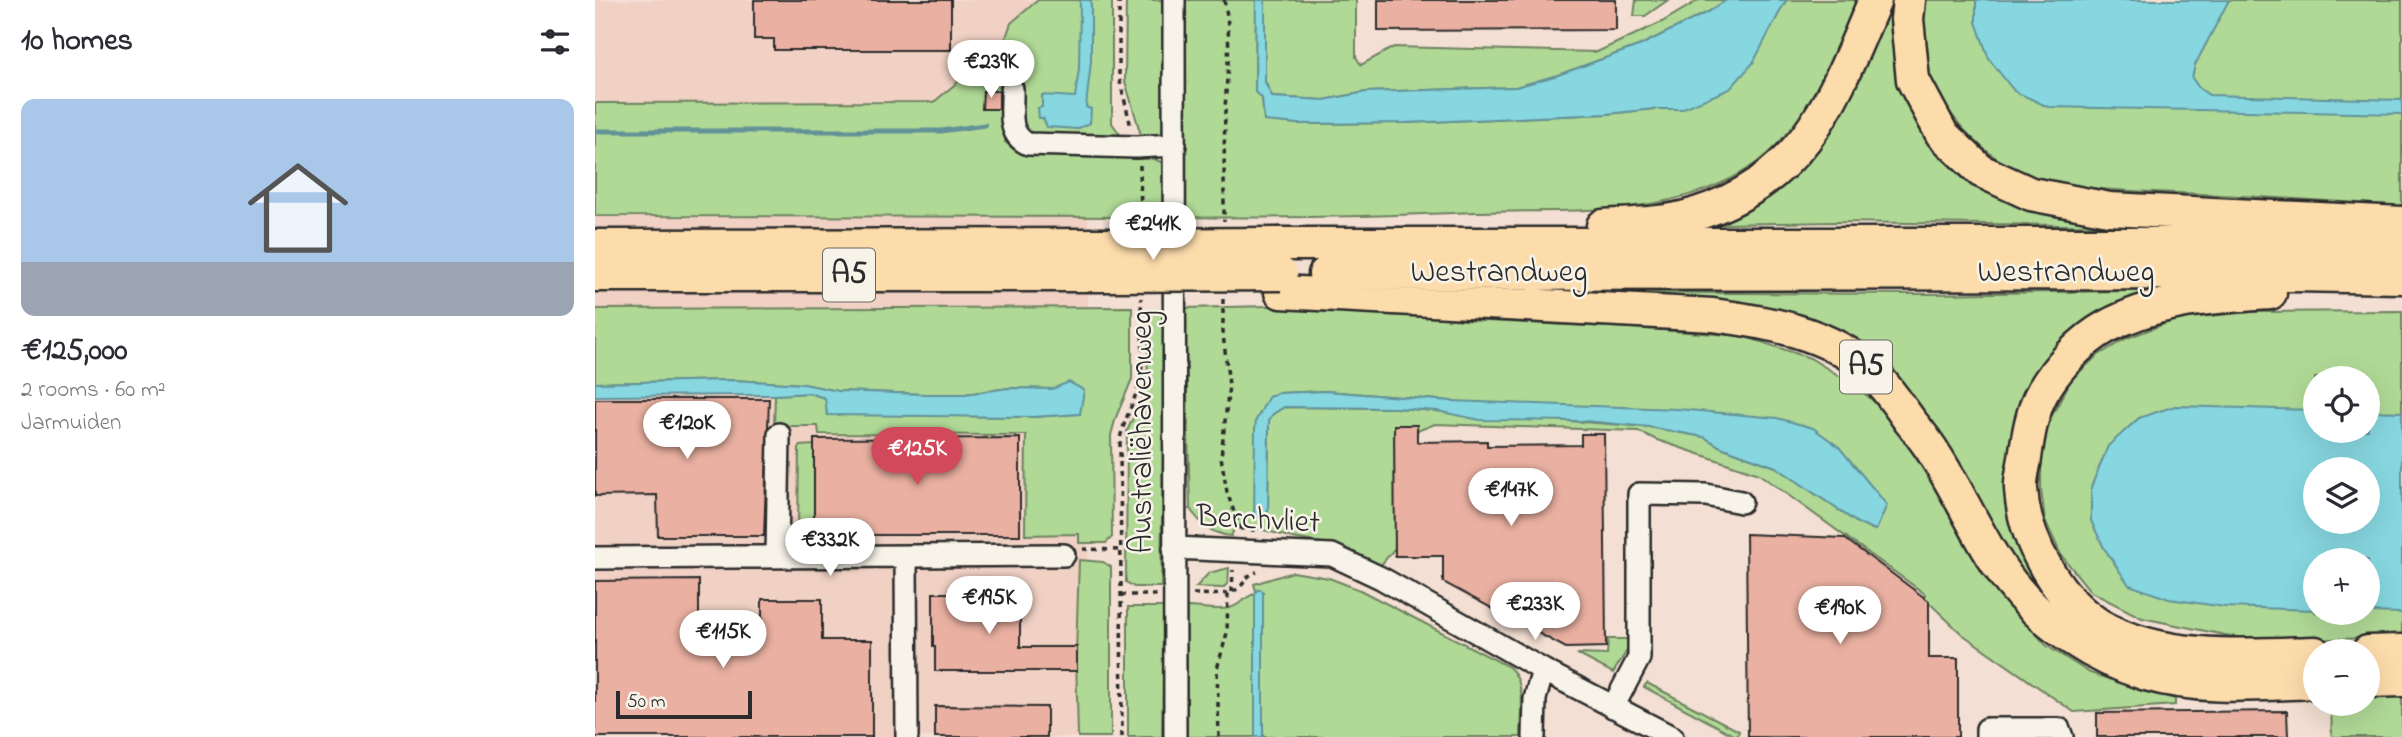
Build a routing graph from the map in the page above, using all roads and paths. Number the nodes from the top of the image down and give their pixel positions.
1 (1119, 0) edge
2 (1174, 0) edge
3 (1875, 0) edge
4 (1909, 0) edge
5 (1012, 89) dead end
6 (1175, 145) junction
7 (1136, 147) junction
8 (2402, 223) edge
9 (1140, 226) dead end
10 (1385, 245) junction
11 (595, 246) edge
12 (2402, 248) edge
13 (1104, 260) junction
14 (1281, 270) junction
15 (595, 275) edge
16 (2402, 277) edge
17 (2402, 284) edge
18 (1141, 292) dead end
19 (779, 434) dead end
20 (1741, 502) dead end
21 (1174, 548) junction
22 (1120, 550) junction
23 (1065, 555) joint
24 (778, 557) junction
25 (907, 557) junction
26 (595, 558) edge
27 (1228, 592) dead end
28 (2402, 651) edge
29 (2380, 652) edge
30 (2303, 653) edge
31 (1543, 670) junction
32 (2402, 680) edge
33 (2380, 681) edge
34 (2303, 682) edge
35 (1613, 707) junction
36 (907, 737) edge
37 (1122, 737) edge
38 (1175, 737) edge
39 (1219, 737) edge
40 (1534, 737) edge
41 (1672, 737) edge
42 (1987, 737) edge
43 (2061, 737) edge

1 - 7 path
2 - 6 street, Australiëhavenweg
3 - 10 highway, A5
4 - 8 highway
5 - 7 street
6 - 7 street
6 - 21 street, Australiëhavenweg
7 - 9 path
10 - 12 highway, Westrandweg / A5
10 - 14 highway, Westrandweg / A5
11 - 13 highway, Westrandweg / A5
13 - 14 highway, Westrandweg / A5, bridge
13 - 14 highway, Westrandweg / A5, bridge
13 - 15 highway, Westrandweg / A5
14 - 16 highway, Westrandweg / A5
14 - 34 highway, A5
17 - 30 highway
18 - 22 path, Australiëhavenweg
19 - 24 street
20 - 35 street
21 - 31 street, Berchvliet
21 - 38 street, Australiëhavenweg
22 - 23 path
22 - 37 path, Australiëhavenweg
23 - 25 street
24 - 25 street
24 - 26 street
25 - 36 street
27 - 39 path
28 - 29 highway
31 - 35 street, Berchvliet
31 - 40 street
32 - 33 highway
35 - 41 street, Berchvliet
42 - 43 street

